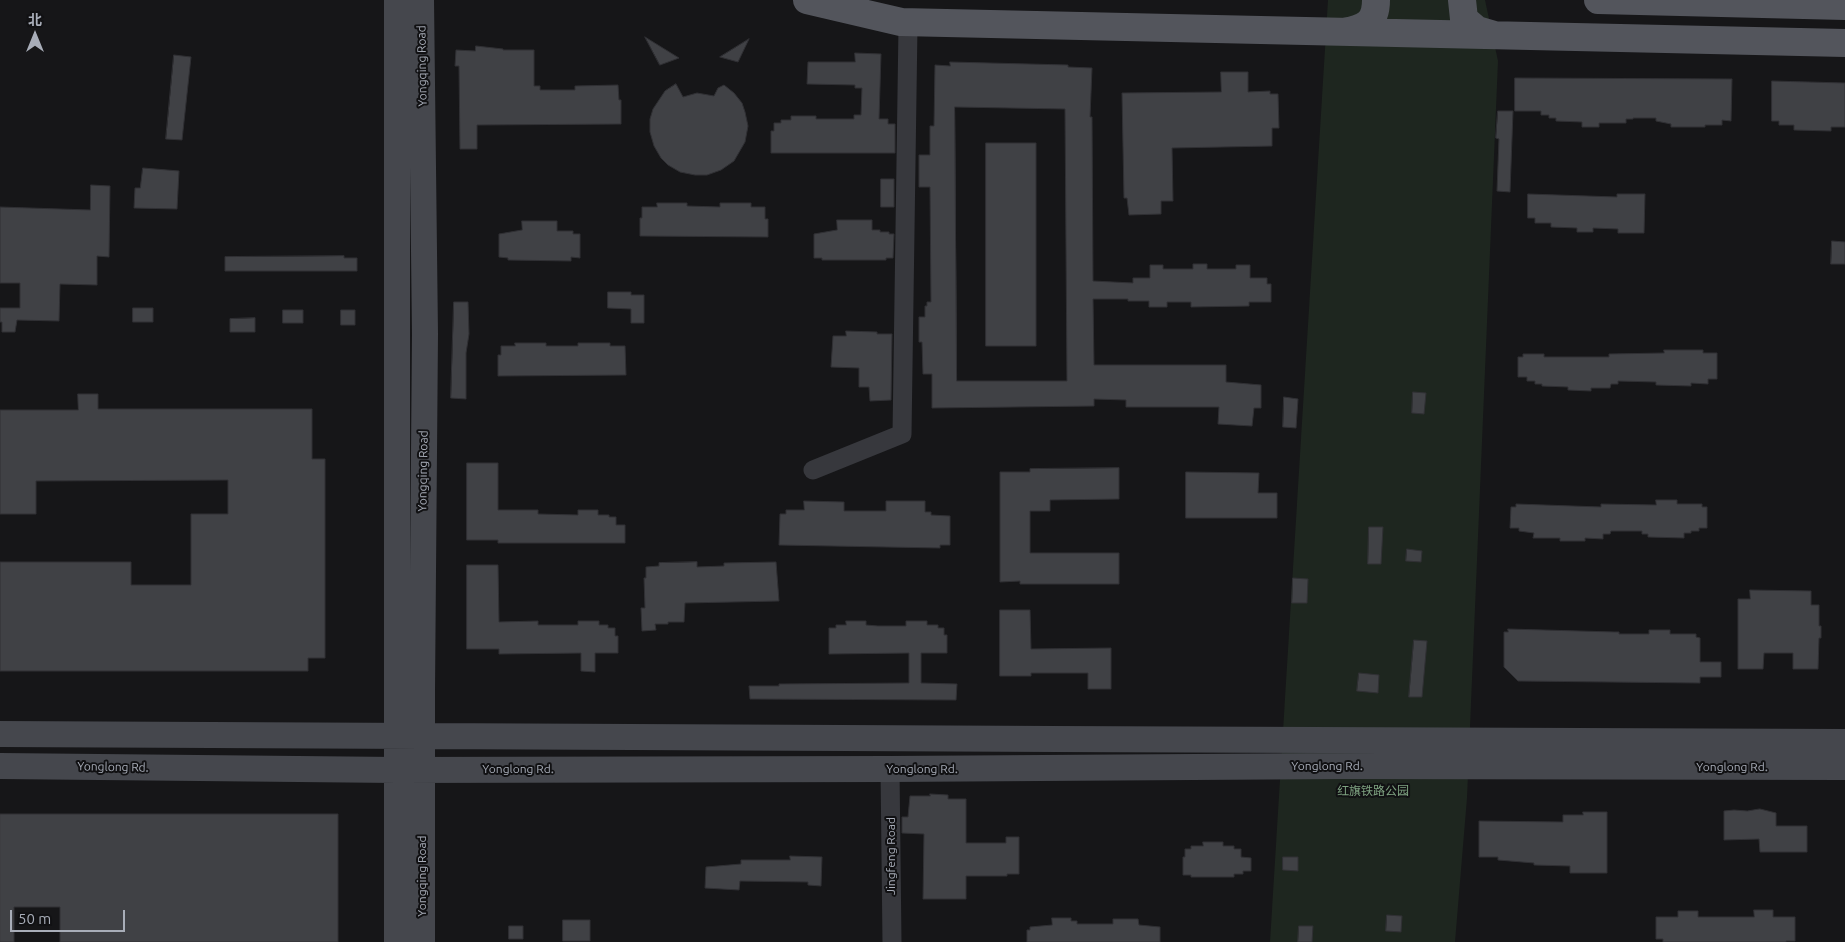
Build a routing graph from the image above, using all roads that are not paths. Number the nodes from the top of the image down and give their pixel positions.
1 (397, 0) edge
2 (421, 0) edge
3 (808, 0) edge
4 (1376, 0) edge
5 (1462, 0) edge
6 (1598, 0) edge
7 (1845, 6) edge
8 (908, 26) dead end
9 (1344, 32) junction
10 (1495, 35) junction
11 (1845, 42) edge
12 (813, 470) dead end
13 (0, 734) edge
14 (410, 738) junction
15 (1845, 742) edge
16 (0, 766) edge
17 (1845, 767) edge
18 (890, 769) junction
19 (410, 770) junction
20 (397, 942) edge
21 (422, 942) edge
22 (892, 942) edge

1 - 14 street, Yongqing Road
2 - 14 street, Yongqing Road
3 - 9 main road
4 - 9 main road
5 - 10 main road
6 - 7 main road
8 - 12 street
9 - 10 main road
10 - 11 main road
13 - 14 street, Yonglong Rd.
14 - 15 street, Yonglong Rd.
14 - 19 street, Yongqing Road
16 - 19 street, Yonglong Rd.
17 - 18 street, Yonglong Rd.
18 - 19 street, Yonglong Rd.
18 - 22 street, Jingfeng Road
19 - 20 street, Yongqing Road
19 - 21 street, Yongqing Road

